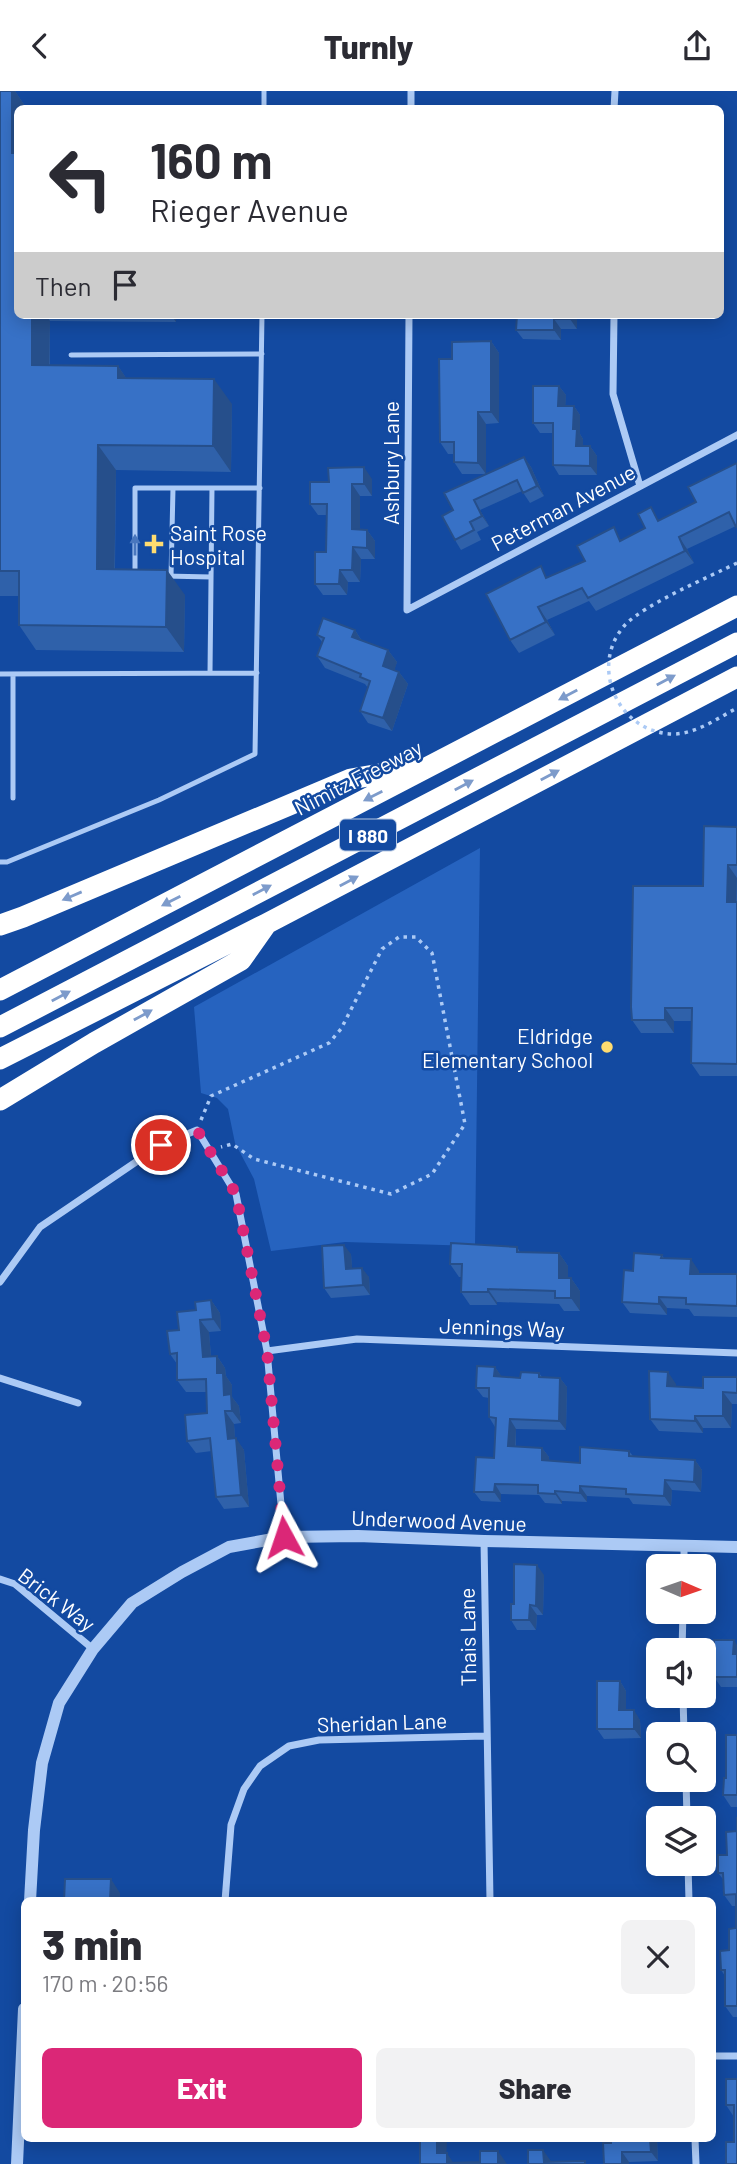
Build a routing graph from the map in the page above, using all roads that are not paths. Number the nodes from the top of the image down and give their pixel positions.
1 (262, 319) edge
2 (409, 319) edge
3 (614, 319) edge
4 (262, 353) junction
5 (71, 355) dead end
6 (737, 435) edge
7 (640, 486) junction
8 (173, 488) junction
9 (212, 488) junction
10 (260, 488) junction
11 (147, 576) edge
12 (159, 576) edge
13 (171, 577) junction
14 (211, 577) junction
15 (737, 607) edge
16 (407, 610) joint
17 (737, 643) edge
18 (210, 673) junction
19 (257, 673) junction
20 (0, 674) edge
21 (13, 674) junction
22 (737, 677) edge
23 (434, 765) junction
24 (13, 798) dead end
25 (0, 862) edge
26 (266, 924) junction
27 (0, 927) edge
28 (0, 990) edge
29 (0, 1027) edge
30 (0, 1059) edge
31 (0, 1100) edge
32 (0, 1282) edge
33 (267, 1351) junction
34 (737, 1353) edge
35 (0, 1378) edge
36 (78, 1403) dead end
37 (284, 1537) junction
38 (484, 1541) junction
39 (684, 1544) junction
40 (737, 1547) edge
41 (684, 1554) edge
42 (0, 1579) edge
43 (93, 1649) junction
44 (485, 1736) junction
45 (688, 1876) edge
46 (30, 1897) edge
47 (225, 1897) edge
48 (489, 1897) edge
49 (689, 1897) edge
50 (716, 2056) edge
51 (737, 2056) edge
52 (21, 2104) edge
53 (695, 2142) edge
54 (17, 2164) edge
55 (696, 2164) edge

1 - 4 lane
2 - 16 street, Ashbury Lane
3 - 7 street
4 - 5 lane
4 - 10 lane
6 - 7 street, Peterman Avenue
7 - 16 street, Peterman Avenue
8 - 9 lane
11 -> 8 lane
8 - 13 lane
9 - 10 lane
9 - 14 lane
10 - 19 lane
12 - 13 lane
13 - 14 lane
14 - 18 lane
15 -> 23 highway, Nimitz Freeway / I 880
29 -> 17 highway, I 880
18 - 19 lane
18 - 21 lane
19 - 25 lane
20 - 21 lane
21 - 24 lane
26 -> 22 highway, I 880
23 -> 27 highway
23 -> 28 highway, Nimitz Freeway / I 880
26 - 30 highway, I 880
31 -> 26 highway
32 - 33 street
33 - 34 street, Jennings Way
33 - 37 street
35 - 36 street
37 - 38 street, Underwood Avenue
37 - 43 street, Underwood Avenue
38 - 39 street, Underwood Avenue
38 - 44 street, Thais Lane
39 - 40 street, Underwood Avenue
39 - 41 street
42 - 43 street, Brick Way
43 - 46 street, Underwood Avenue
44 - 47 street, Sheridan Lane
44 - 48 street, Thais Lane
45 - 49 street
50 - 51 street
52 - 54 street
53 - 55 street

